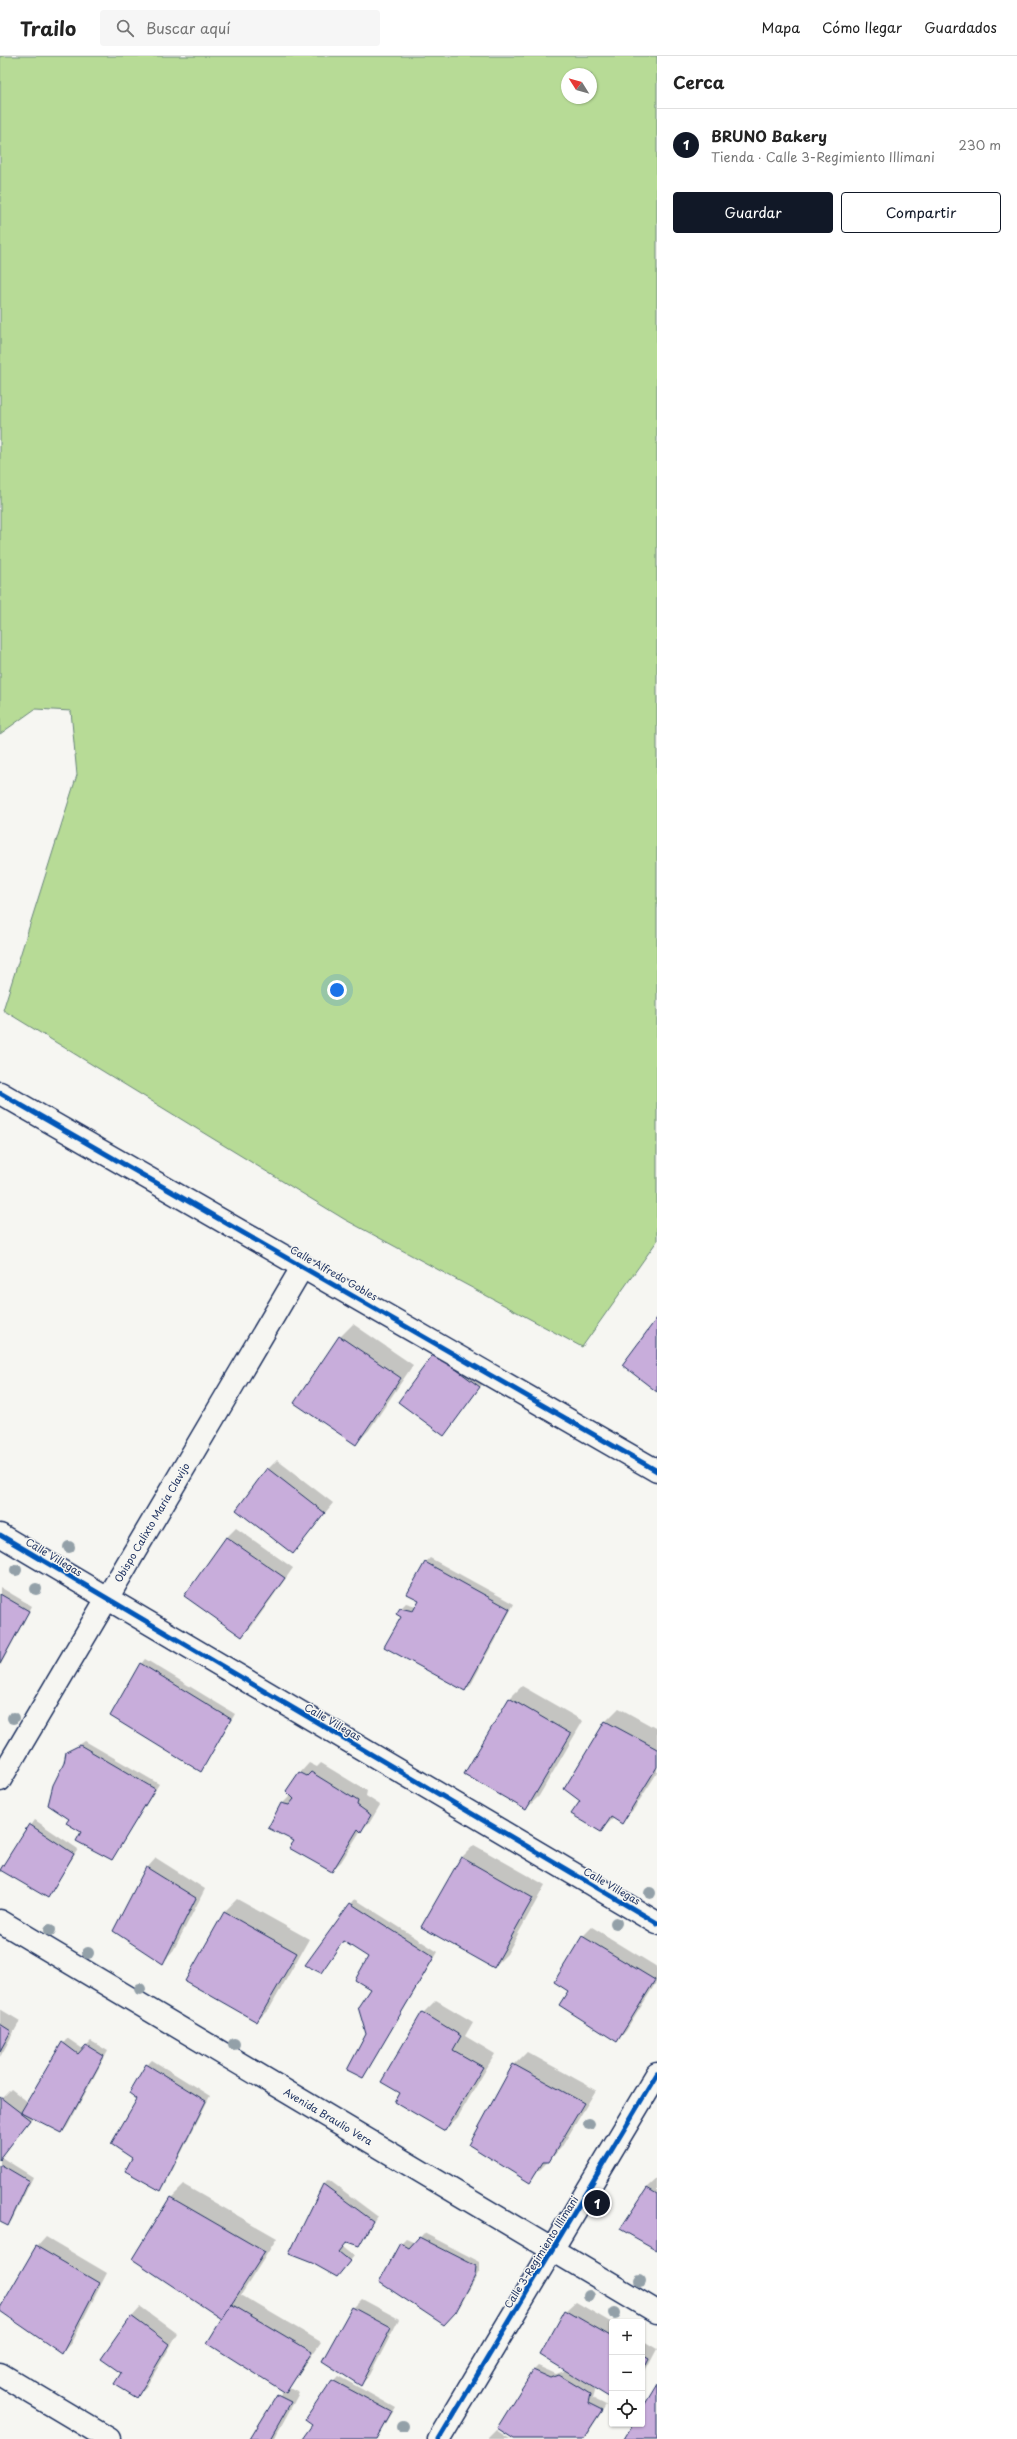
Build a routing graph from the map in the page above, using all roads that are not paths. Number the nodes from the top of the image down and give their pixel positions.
1 (0, 1093) edge
2 (303, 1266) junction
3 (657, 1471) edge
4 (0, 1535) edge
5 (107, 1600) junction
6 (0, 1780) edge
7 (0, 1921) edge
8 (657, 1923) edge
9 (657, 2074) edge
10 (554, 2250) junction
11 (657, 2312) edge
12 (0, 2374) edge
13 (109, 2439) edge
14 (439, 2439) edge

1 - 2 street, Calle Alfredo Gobles
2 - 3 street, Calle Alfredo Gobles
2 - 5 street, Obispo Calixto Maria Clavijo
4 - 5 street, Calle Villegas
5 - 6 street, Obispo Calixto Maria Clavijo
5 - 8 street, Calle Villegas
7 - 10 street, Avenida Braulio Vera
9 - 10 street, Calle 3-Regimiento Illimani
10 - 11 street, Avenida Braulio Vera
10 - 14 street, Calle 3-Regimiento Illimani
12 - 13 street

